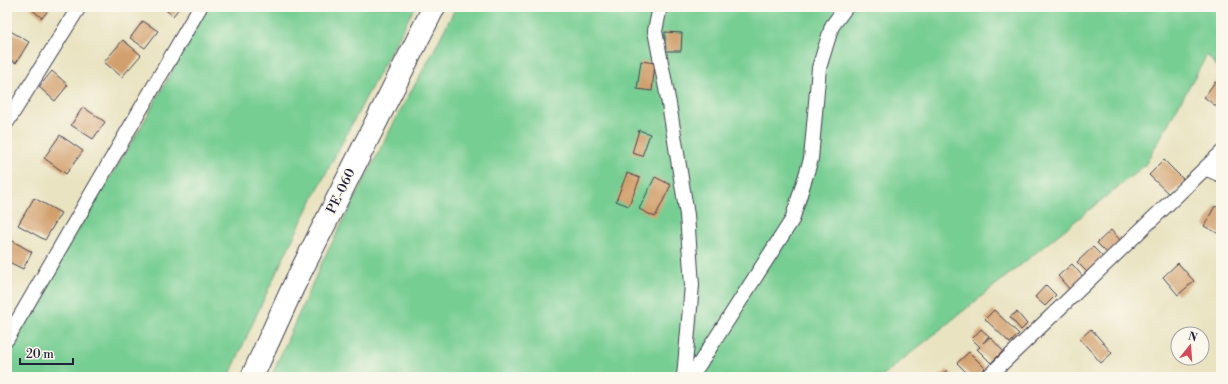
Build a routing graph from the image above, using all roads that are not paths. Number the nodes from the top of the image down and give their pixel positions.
1 (79, 7) edge
2 (200, 7) edge
3 (434, 7) edge
4 (660, 7) edge
5 (846, 7) edge
6 (7, 122) edge
7 (1221, 153) edge
8 (1207, 168) junction
9 (1221, 175) edge
10 (7, 338) edge
11 (252, 377) edge
12 (684, 377) edge
13 (691, 377) edge
14 (988, 377) edge

1 - 6 street
2 - 10 street
3 - 11 main road, PE-060 / PE-060
4 - 12 street
5 - 13 street
7 - 8 street
8 - 9 street
8 - 14 street

